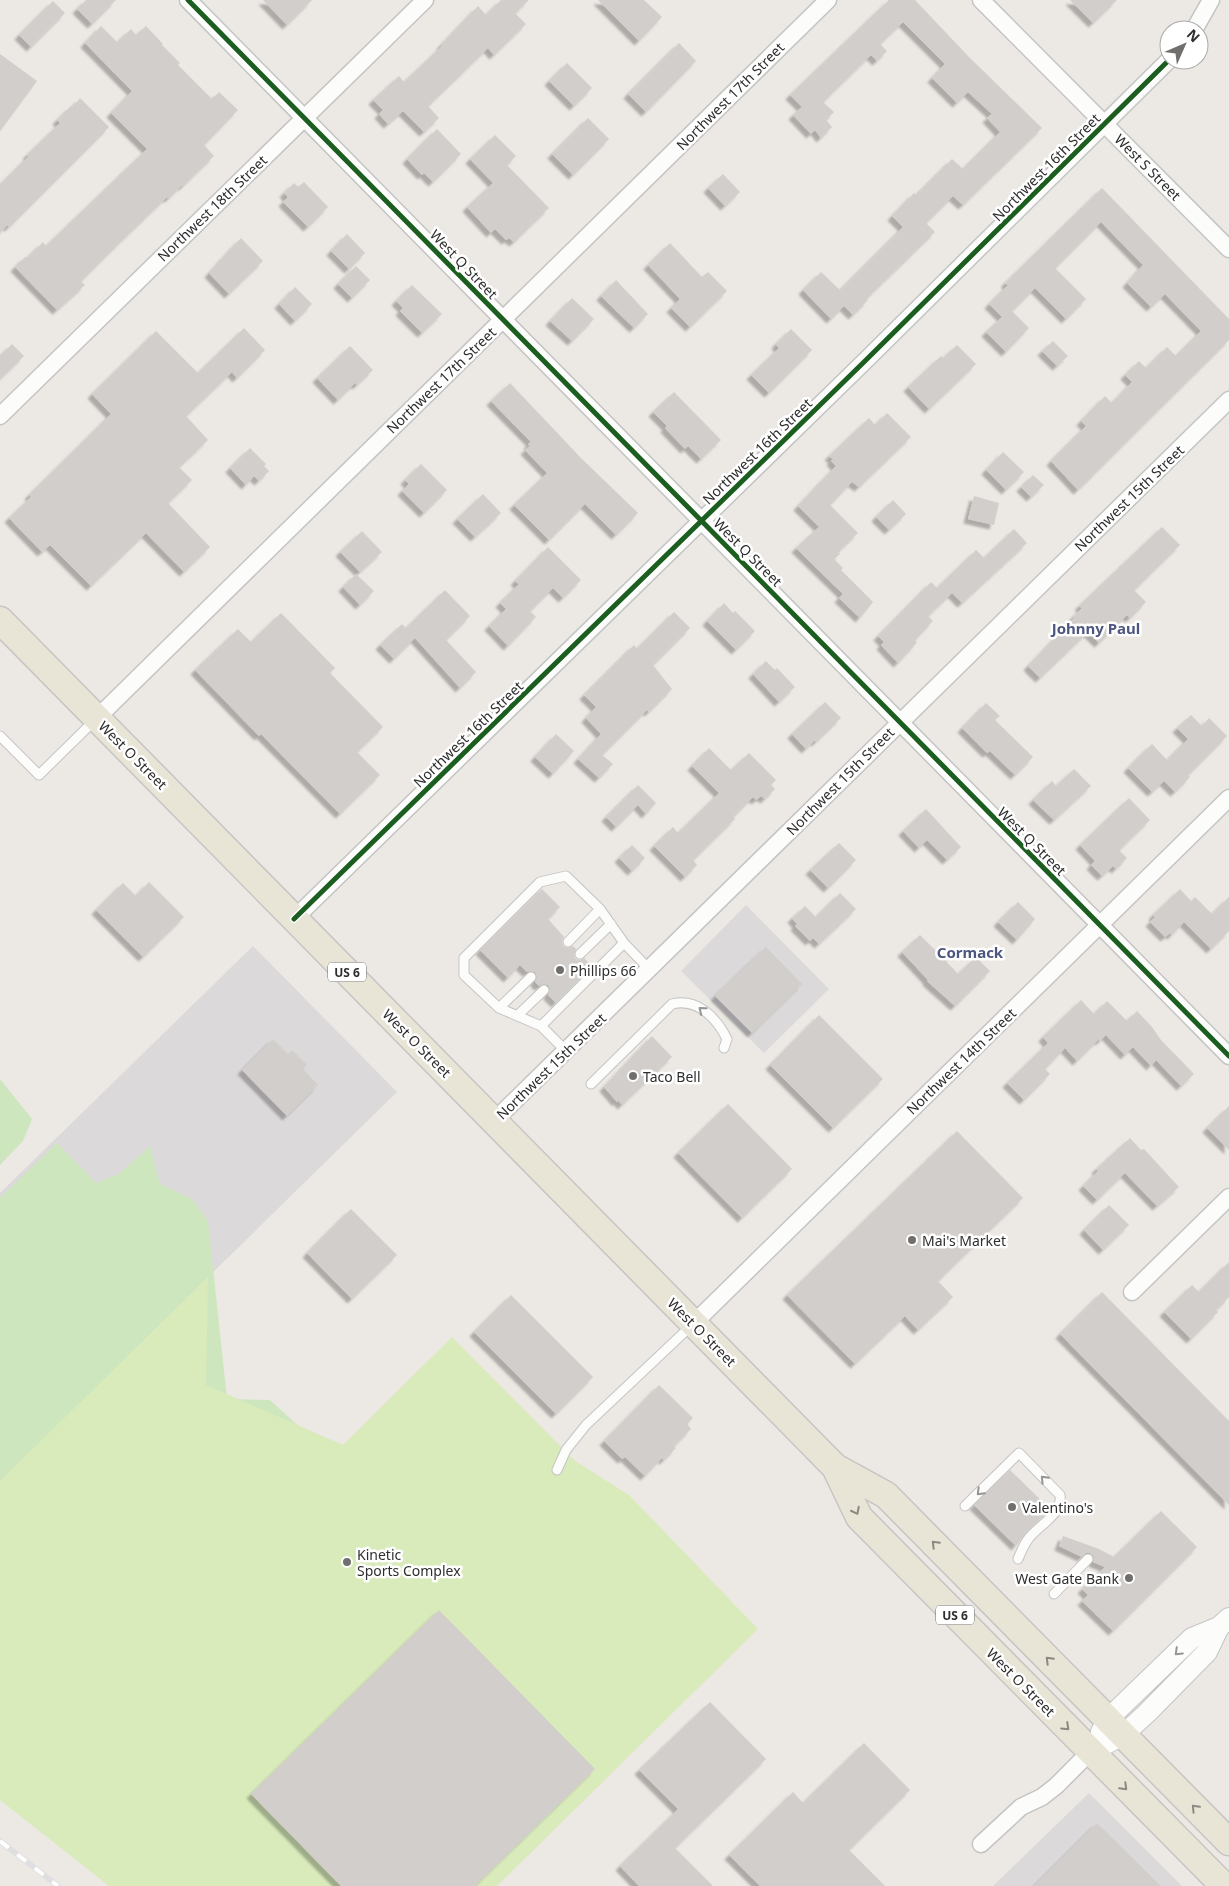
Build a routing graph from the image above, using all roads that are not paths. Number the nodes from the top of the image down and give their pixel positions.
1 (188, 0) edge
2 (425, 0) edge
3 (828, 0) edge
4 (981, 0) edge
5 (1211, 0) edge
6 (1200, 20) edge
7 (1160, 70) edge
8 (304, 118) junction
9 (1105, 124) junction
10 (1229, 249) edge
11 (503, 320) junction
12 (1229, 400) edge
13 (0, 416) edge
14 (701, 521) junction
15 (0, 620) edge
16 (97, 718) junction
17 (900, 722) junction
18 (0, 736) edge
19 (1229, 798) edge
20 (600, 909) junction
21 (294, 919) junction
22 (611, 924) junction
23 (1099, 925) junction
24 (568, 942) dead end
25 (624, 943) junction
26 (580, 954) dead end
27 (649, 969) junction
28 (531, 977) dead end
29 (544, 990) dead end
30 (499, 1008) junction
31 (518, 1015) junction
32 (541, 1026) junction
33 (724, 1048) dead end
34 (566, 1051) junction
35 (1229, 1056) edge
36 (591, 1084) dead end
37 (494, 1121) junction
38 (1229, 1197) edge
39 (1132, 1292) dead end
40 (693, 1324) junction
41 (835, 1467) junction
42 (557, 1470) dead end
43 (965, 1506) dead end
44 (1018, 1559) dead end
45 (1088, 1559) dead end
46 (1054, 1594) dead end
47 (1224, 1622) edge
48 (1116, 1727) junction
49 (1090, 1752) junction
50 (1229, 1842) edge
51 (981, 1844) dead end
52 (1224, 1886) edge

1 - 8 street, West Q Street
2 - 8 street, Northwest 18th Street
3 - 11 street, Northwest 17th Street
4 - 9 street, West S Street
5 - 6 street
7 - 9 street, Northwest 16th Street
8 - 11 street, West Q Street
8 - 13 street, Northwest 18th Street
9 - 10 street, West S Street
9 - 14 street, Northwest 16th Street
11 - 14 street, West Q Street
11 - 16 street, Northwest 17th Street
12 - 17 street, Northwest 15th Street
14 - 17 street, West Q Street
14 - 21 street, Northwest 16th Street
15 - 16 main road, West O Street / US 6
16 - 18 lane
16 - 21 main road, West O Street / US 6
17 - 23 street, West Q Street
17 - 27 street, Northwest 15th Street
19 - 23 street, Northwest 14th Street
20 - 22 lane
20 - 24 lane
20 - 30 lane
21 - 37 main road, West O Street / US 6
22 - 25 lane
22 - 26 lane
23 - 35 street, West Q Street
23 - 40 street, Northwest 14th Street
25 - 27 lane
25 - 32 lane
27 - 34 street, Northwest 15th Street
28 - 30 lane
29 - 31 lane
30 - 31 lane
31 - 32 lane
32 - 34 lane
33 -> 36 lane
34 - 37 street, Northwest 15th Street
37 - 40 main road, West O Street / US 6
38 - 39 street
40 - 41 main road, West O Street / US 6
40 - 42 lane
48 -> 41 main road, West O Street / US 6
41 -> 49 main road, West O Street / US 6
44 -> 43 lane
45 - 46 lane
47 - 48 street
48 - 49 street
50 -> 48 main road, West O Street / US 6
49 - 51 street
49 -> 52 main road, West O Street / US 6

